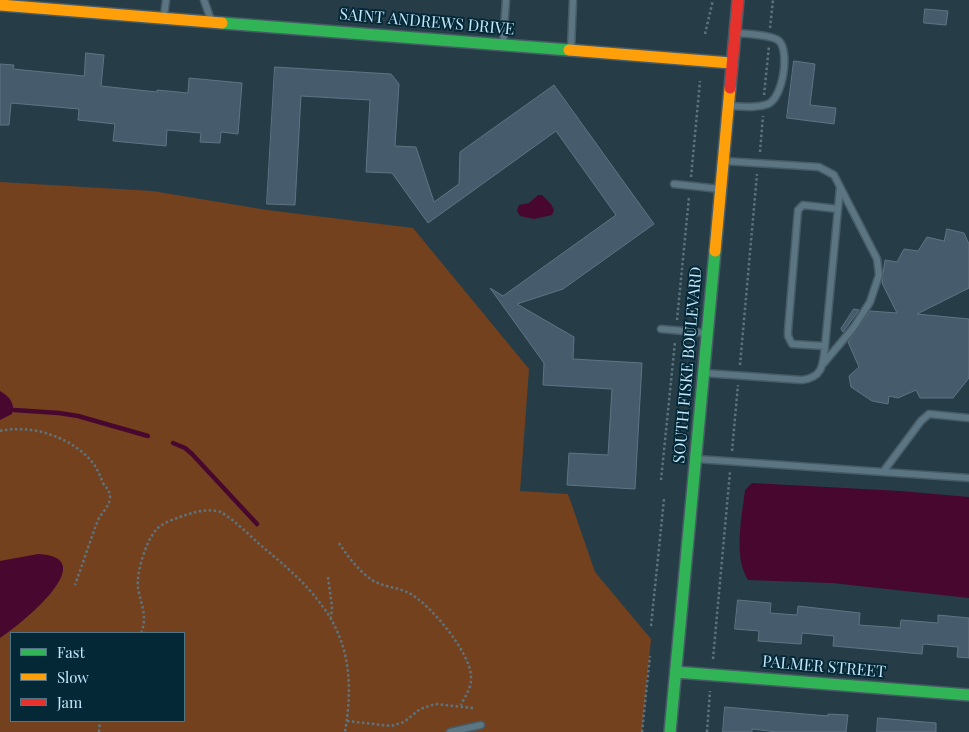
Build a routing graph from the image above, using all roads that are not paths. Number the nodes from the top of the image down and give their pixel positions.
1 (166, 0) edge
2 (204, 0) edge
3 (506, 0) edge
4 (574, 0) edge
5 (738, 0) edge
6 (0, 5) edge
7 (164, 18) junction
8 (212, 22) junction
9 (734, 33) junction
10 (503, 45) junction
11 (571, 50) junction
12 (732, 63) junction
13 (728, 106) junction
14 (723, 161) junction
15 (674, 184) dead end
16 (840, 187) junction
17 (720, 189) junction
18 (838, 209) junction
19 (660, 329) dead end
20 (707, 333) junction
21 (825, 346) junction
22 (823, 364) junction
23 (703, 373) junction
24 (969, 418) edge
25 (695, 459) junction
26 (883, 472) junction
27 (969, 478) edge
28 (676, 672) junction
29 (969, 695) edge
30 (481, 725) dead end
31 (450, 732) edge
32 (670, 732) edge

1 - 7 lane
2 - 8 lane
3 - 10 lane
4 - 11 lane
5 - 9 street, SOUTH FISKE BOULEVARD
6 - 7 street, SAINT ANDREWS DRIVE
7 - 8 street, SAINT ANDREWS DRIVE
8 - 10 street, SAINT ANDREWS DRIVE
9 - 12 street, SOUTH FISKE BOULEVARD
9 - 13 lane
10 - 11 street, SAINT ANDREWS DRIVE
11 - 12 street, SAINT ANDREWS DRIVE
12 - 13 street, SOUTH FISKE BOULEVARD
13 - 14 street, SOUTH FISKE BOULEVARD
14 - 16 lane
14 - 17 street, SOUTH FISKE BOULEVARD
15 - 17 lane
16 - 18 lane
16 - 22 lane
17 - 20 street, SOUTH FISKE BOULEVARD
18 - 21 lane
18 - 21 lane
19 - 20 lane
20 - 23 street, SOUTH FISKE BOULEVARD
21 - 22 lane
22 - 23 lane
23 - 25 street, SOUTH FISKE BOULEVARD
24 - 26 lane
25 - 26 lane
25 - 28 street, SOUTH FISKE BOULEVARD
26 - 27 lane
28 - 29 street, PALMER STREET
28 - 32 street, SOUTH FISKE BOULEVARD
30 - 31 lane

